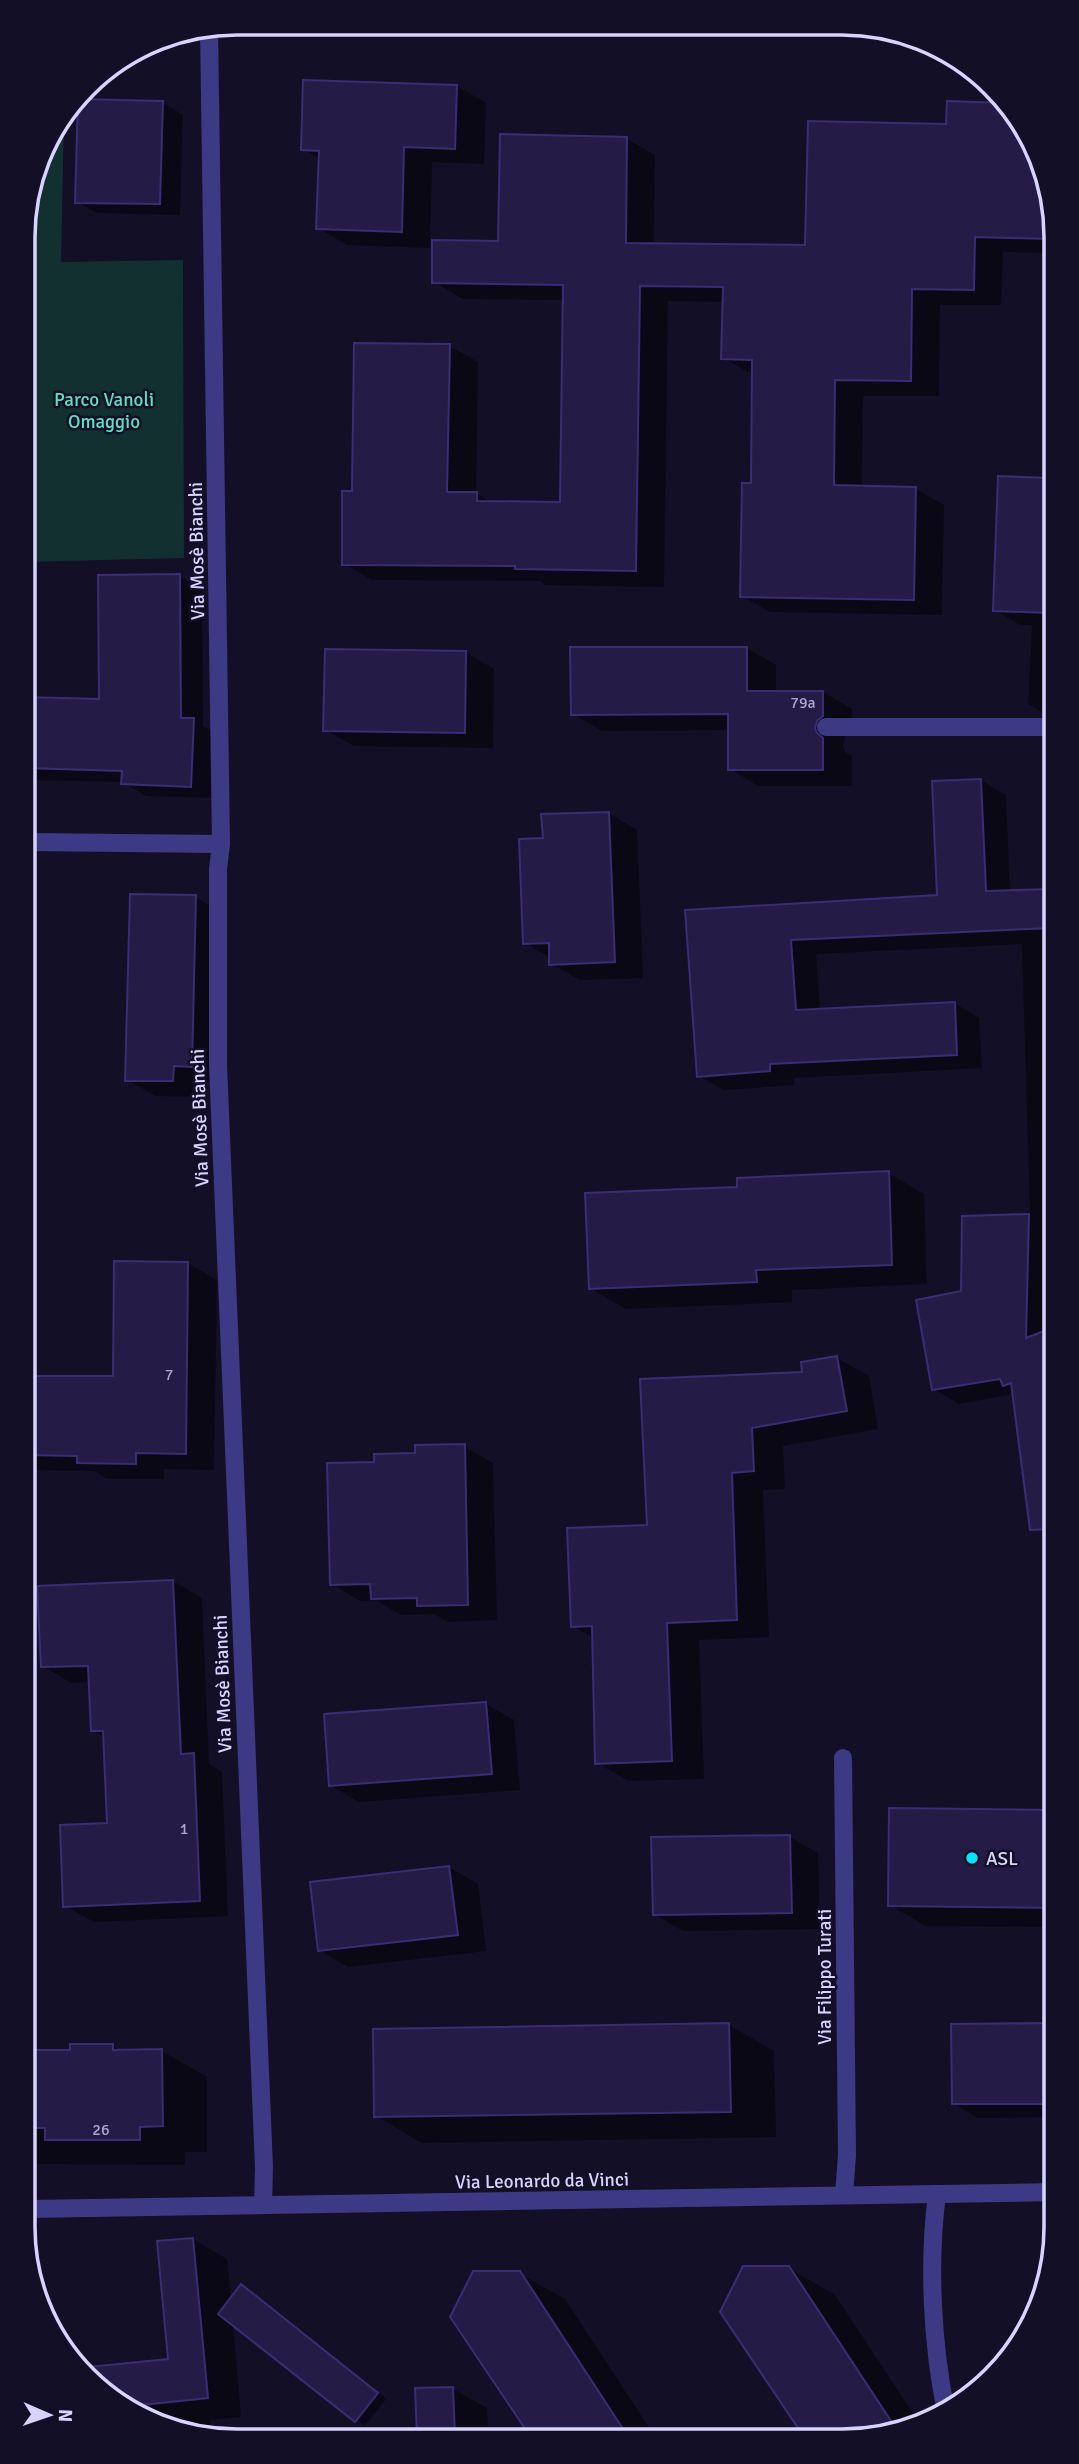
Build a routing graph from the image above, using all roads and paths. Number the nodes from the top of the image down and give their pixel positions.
1 (209, 37) edge
2 (826, 727) dead end
3 (1044, 727) edge
4 (35, 842) edge
5 (221, 844) junction
6 (843, 1758) dead end
7 (1044, 2192) edge
8 (937, 2194) junction
9 (845, 2195) junction
10 (263, 2205) junction
11 (35, 2209) edge
12 (944, 2401) edge

1 - 5 street, Via Mosè Bianchi
2 - 3 street
4 - 5 street
5 - 10 street, Via Mosè Bianchi
6 - 9 street, Via Filippo Turati
7 - 8 street, Via Leonardo da Vinci
8 - 9 street, Via Leonardo da Vinci
8 - 12 street
9 - 10 street, Via Leonardo da Vinci
10 - 11 street, Via Leonardo da Vinci

